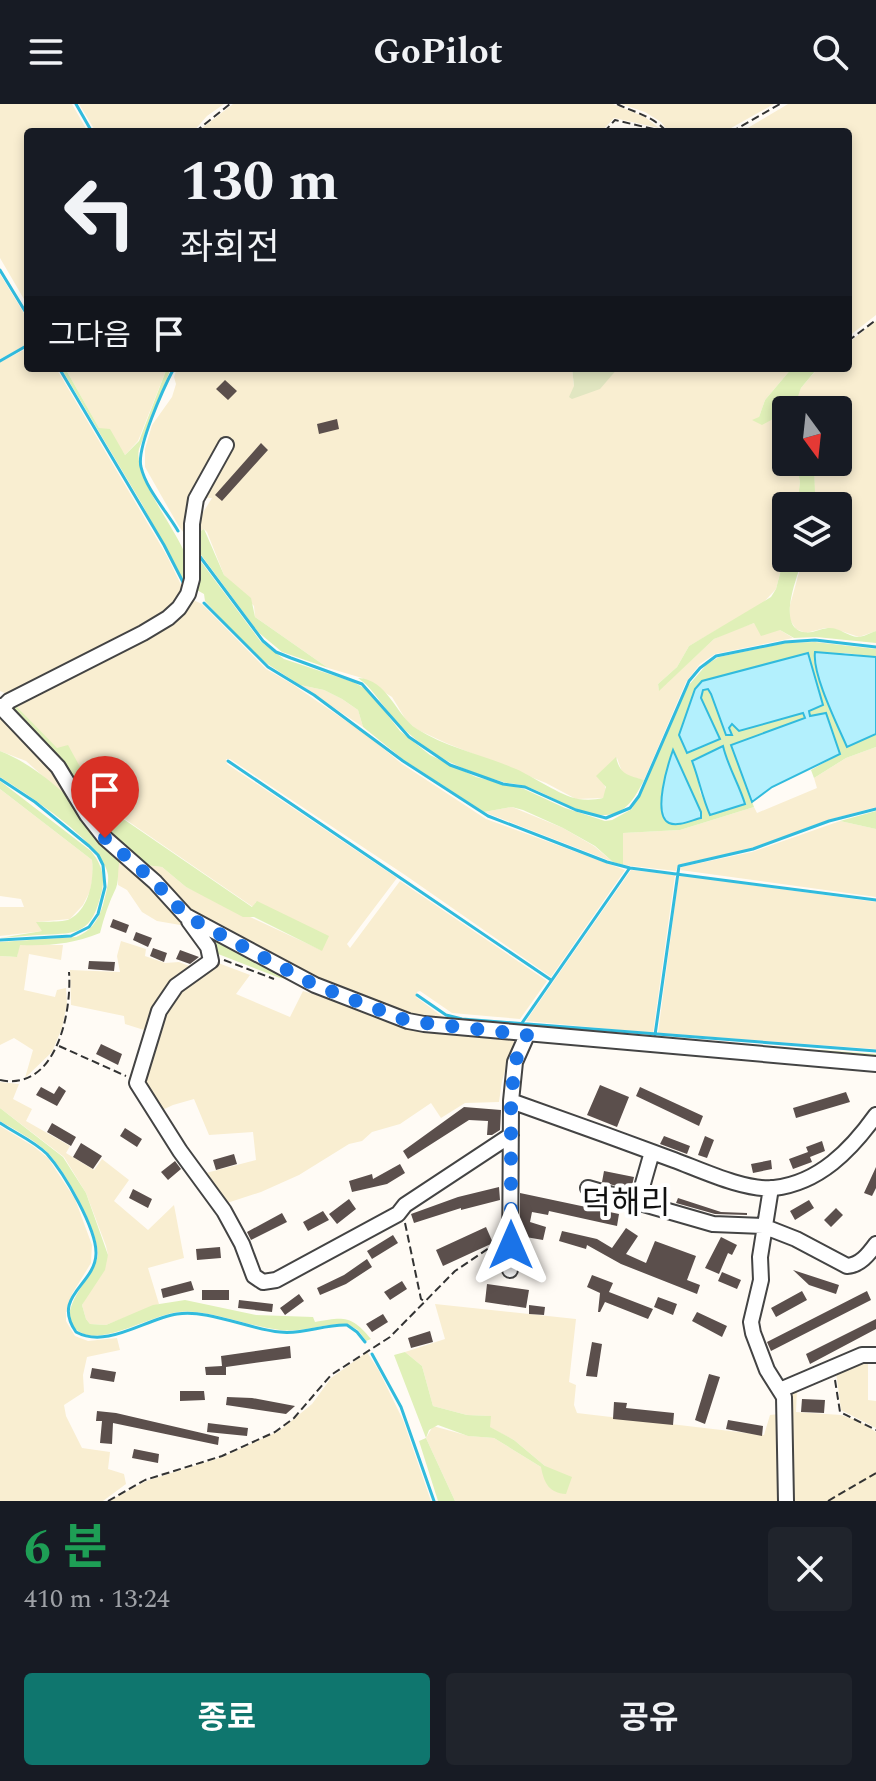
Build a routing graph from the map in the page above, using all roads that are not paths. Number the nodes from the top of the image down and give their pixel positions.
1 (226, 445) dead end
2 (1, 707) edge
3 (186, 916) junction
4 (527, 1035) junction
5 (876, 1064) edge
6 (511, 1101) junction
7 (876, 1115) edge
8 (511, 1135) junction
9 (652, 1152) junction
10 (588, 1188) dead end
11 (771, 1188) junction
12 (638, 1201) junction
13 (763, 1226) junction
14 (876, 1244) edge
15 (510, 1270) dead end
16 (876, 1355) edge
17 (780, 1390) junction
18 (786, 1501) edge

1 - 2 street
2 - 3 street
3 - 4 street
3 - 8 street
4 - 5 street
4 - 6 street
6 - 8 street
6 - 9 street
7 - 11 street
8 - 15 street
9 - 11 street
9 - 12 street
10 - 12 street
11 - 13 street
12 - 13 street
13 - 14 street
13 - 17 street
16 - 17 street
17 - 18 street

